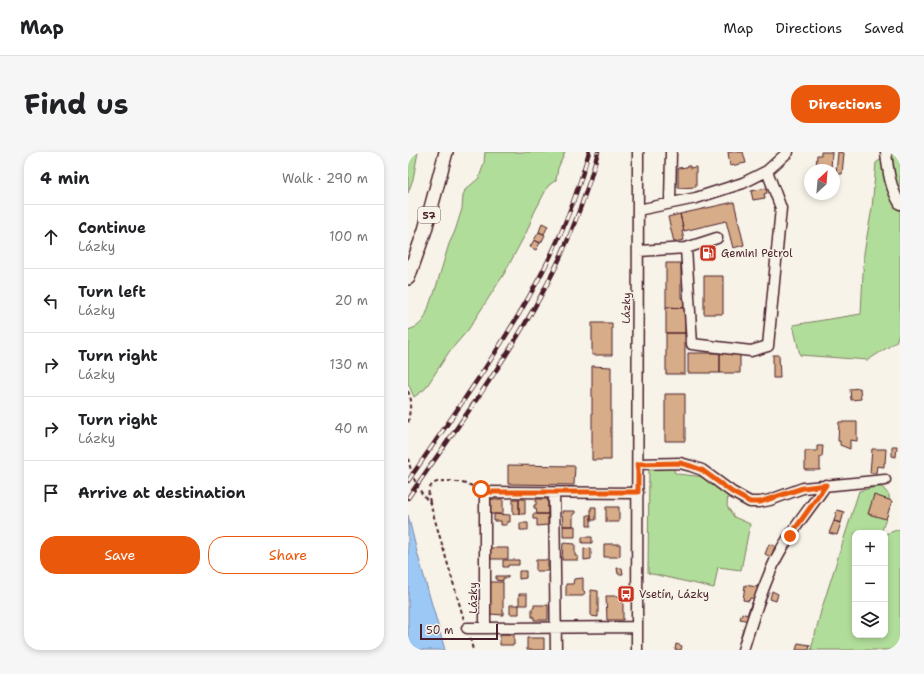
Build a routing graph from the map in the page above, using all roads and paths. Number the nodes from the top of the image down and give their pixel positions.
1 (446, 152) edge
2 (638, 152) edge
3 (672, 152) edge
4 (788, 152) edge
5 (886, 152) edge
6 (767, 171) junction
7 (670, 203) junction
8 (900, 204) edge
9 (638, 210) junction
10 (717, 238) dead end
11 (686, 248) junction
12 (639, 251) junction
13 (408, 278) edge
14 (408, 391) edge
15 (408, 425) edge
16 (408, 458) edge
17 (638, 464) junction
18 (885, 480) dead end
19 (826, 485) junction
20 (485, 492) junction
21 (638, 492) junction
22 (554, 493) junction
23 (430, 503) junction
24 (637, 627) junction
25 (467, 628) junction
26 (485, 628) junction
27 (556, 628) junction
28 (473, 650) edge
29 (556, 650) edge
30 (638, 650) edge
31 (743, 650) edge

1 - 13 main road, 57
2 - 9 street, Lázky
3 - 7 street
4 - 6 street
5 - 8 street
6 - 7 street
6 - 11 street
7 - 9 street
9 - 12 street, Lázky
10 - 11 street
11 - 12 street
12 - 17 street, Lázky
14 - 15 path
16 - 23 path
17 - 19 street
17 - 21 street, Lázky
18 - 19 street
19 - 31 street
20 - 22 street
20 - 23 path
20 - 26 street, Lázky
21 - 22 street
21 - 24 street, Lázky
22 - 27 street
23 - 25 path
24 - 27 street, Lázky
24 - 30 street, Lázky
25 - 26 street, Lázky
25 - 28 path
26 - 27 street, Lázky
27 - 29 street

